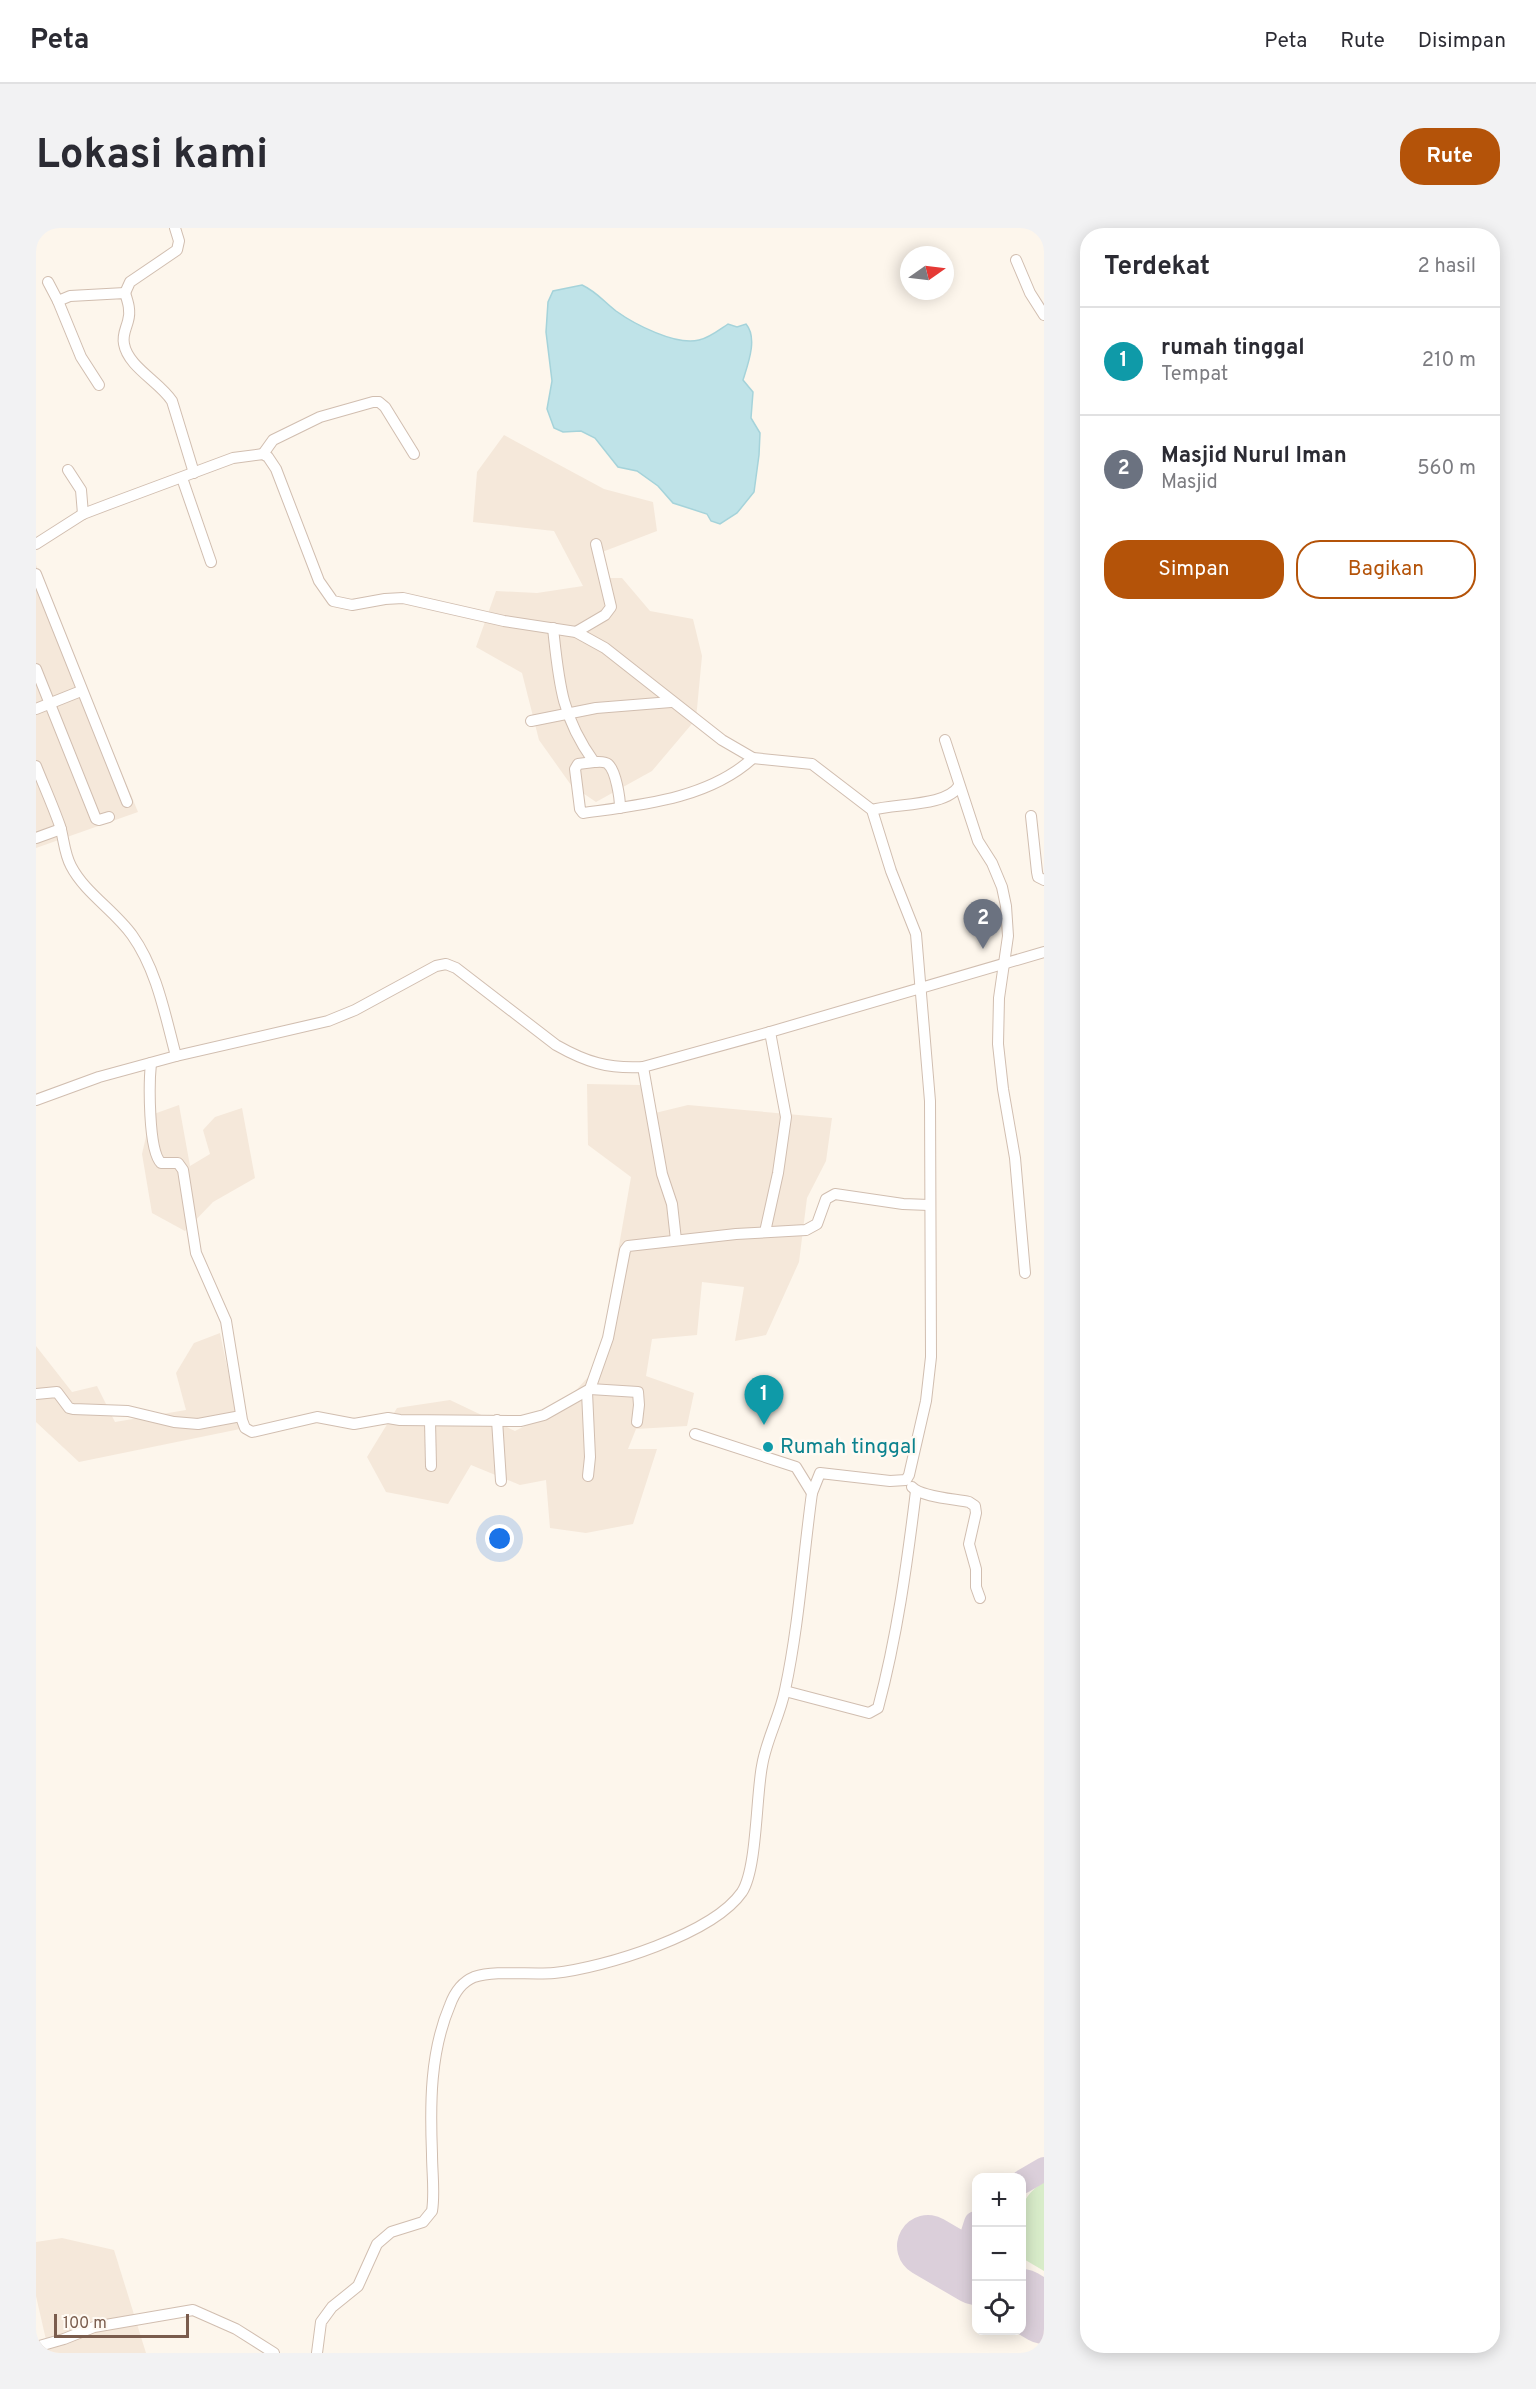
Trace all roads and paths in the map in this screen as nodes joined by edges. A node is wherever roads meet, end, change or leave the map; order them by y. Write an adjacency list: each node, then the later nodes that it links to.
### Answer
1 (175, 228): 4 (street)
2 (1016, 260): 6 (street)
3 (48, 282): 5 (street)
4 (125, 293): 5 (street); 11 (street)
5 (58, 301): 7 (street)
6 (1044, 315)
7 (99, 386)
8 (263, 454): 9 (street); 11 (street); 18 (street)
9 (414, 454)
10 (68, 470): 13 (street)
11 (194, 473): 12 (street)
12 (182, 478): 13 (street); 16 (street)
13 (83, 514): 14 (street)
14 (36, 544)
15 (596, 544): 19 (street)
16 (211, 562)
17 (36, 574): 21 (street)
18 (553, 628): 19 (street); 25 (street)
19 (576, 632): 22 (street)
20 (36, 669): 23 (street)
21 (81, 691): 23 (street); 32 (street)
22 (671, 702): 25 (street); 28 (street)
23 (50, 704): 24 (street); 36 (street)
24 (36, 710)
25 (566, 713): 26 (street); 29 (street)
26 (531, 722)
27 (945, 740): 31 (street)
28 (753, 758): 33 (street); 34 (street)
29 (594, 762): 33 (street); 33 (street)
30 (36, 766): 37 (street)
31 (959, 786): 34 (street); 41 (street)
32 (127, 802)
33 (620, 808)
34 (872, 810): 42 (street)
35 (1031, 816): 39 (street)
36 (109, 817)
37 (61, 828): 38 (street); 44 (street)
38 (36, 838)
39 (1044, 880)
40 (1044, 952): 41 (street)
41 (1005, 962): 42 (street); 51 (street)
42 (922, 987): 43 (street); 48 (street)
43 (770, 1032): 46 (street); 49 (street)
44 (177, 1056): 45 (street); 46 (street)
45 (151, 1063): 47 (street); 54 (street)
46 (643, 1067): 50 (street)
47 (36, 1100)
48 (929, 1205): 49 (street); 63 (street)
49 (765, 1232): 50 (street)
50 (676, 1240): 52 (street)
51 (1025, 1273)
52 (588, 1390): 56 (street); 57 (street); 62 (street)
53 (36, 1394): 54 (street)
54 (241, 1416): 55 (street)
55 (430, 1420): 56 (street); 59 (street)
56 (496, 1420): 64 (street)
57 (637, 1422)
58 (695, 1434): 60 (street)
59 (432, 1466)
60 (796, 1467): 61 (street); 66 (street)
61 (820, 1473): 63 (street); 66 (street)
62 (588, 1476)
63 (906, 1480): 65 (street)
64 (501, 1481)
65 (916, 1491): 67 (street); 68 (street)
66 (812, 1492): 68 (street)
67 (980, 1598)
68 (785, 1691): 71 (street)
69 (36, 2347): 70 (street)
70 (274, 2353)
71 (317, 2353)

